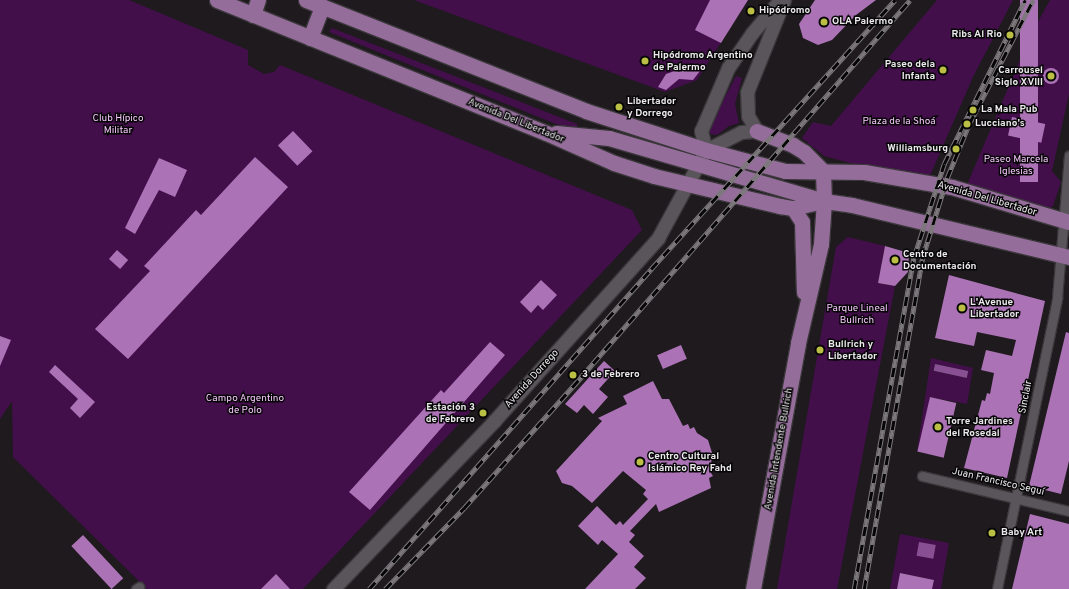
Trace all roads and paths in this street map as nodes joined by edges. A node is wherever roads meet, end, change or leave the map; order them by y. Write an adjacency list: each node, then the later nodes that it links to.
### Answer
1 (217, 0): 7 (main road, Avenida Del Libertador)
2 (258, 0): 7 (main road)
3 (306, 0): 6 (main road, Avenida Del Libertador)
4 (780, 0): 11 (main road)
5 (784, 0): 9 (main road)
6 (322, 6): 8 (main road); 11 (main road, Avenida Del Libertador)
7 (253, 15): 8 (main road, Avenida Del Libertador)
8 (310, 38): 10 (main road, Avenida Del Libertador)
9 (757, 131): 11 (main road); 15 (main road)
10 (546, 133): 13 (main road); 16 (main road, Avenida Del Libertador)
11 (706, 150): 13 (main road, Avenida Dorrego); 14 (main road, Avenida Del Libertador)
12 (1069, 156): 19 (street, Sinclair)
13 (699, 164): 16 (main road, Avenida Dorrego); 17 (main road)
14 (785, 171): 15 (main road, Avenida Del Libertador); 17 (main road, Avenida Del Libertador)
15 (823, 172): 17 (main road, Avenida Intendente Bullrich); 19 (main road, Avenida Del Libertador)
16 (689, 185): 18 (main road, Avenida Del Libertador); 25 (main road, Avenida Dorrego)
17 (824, 201): 18 (main road, Avenida Del Libertador); 20 (main road, Avenida Del Libertador); 21 (main road, Avenida Intendente Bullrich)
18 (793, 208): 21 (main road, Avenida Intendente Bullrich)
19 (1065, 221): 20 (street, Sinclair)
20 (1065, 256): 23 (street, Sinclair)
21 (804, 309): 26 (main road, Avenida Intendente Bullrich)
22 (922, 476): 23 (street, Juan Francisco Seguí)
23 (1017, 497): 24 (street, Juan Francisco Seguí); 27 (street, Sinclair)
24 (1069, 511)
25 (335, 588)
26 (754, 589)
27 (997, 589)

